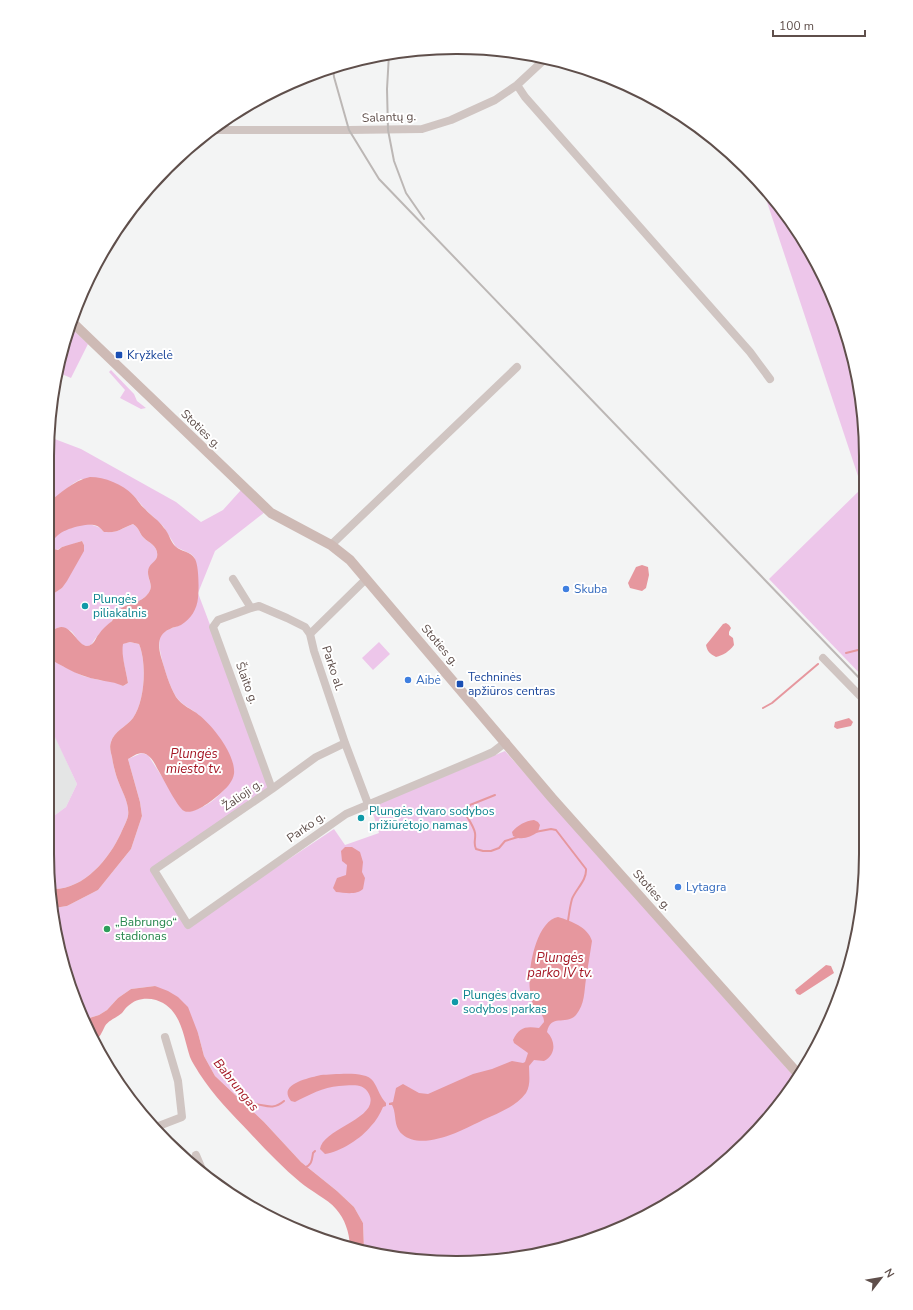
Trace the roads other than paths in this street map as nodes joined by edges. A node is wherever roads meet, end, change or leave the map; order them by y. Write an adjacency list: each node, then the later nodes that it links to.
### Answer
1 (540, 63): 2 (street, Salantų g.)
2 (517, 85): 3 (street, Salantų g.); 6 (street)
3 (221, 130)
4 (76, 325): 7 (main road, Stoties g.)
5 (517, 367): 7 (street)
6 (770, 379)
7 (330, 545): 9 (main road, Stoties g.)
8 (233, 579): 10 (street)
9 (366, 579): 11 (street); 14 (main road, Stoties g.)
10 (251, 608): 11 (street, Parko al.); 16 (street, Šlaito g.)
11 (310, 634): 15 (street, Parko al.)
12 (823, 658): 13 (street)
13 (859, 695)
14 (506, 742): 17 (street, Parko g.); 20 (main road, Stoties g.)
15 (345, 743): 16 (street, Žalioji g.); 17 (street, Parko al.)
16 (272, 789): 18 (street, Žalioji g.)
17 (368, 804): 18 (street, Parko g.)
18 (154, 870)
19 (164, 1037): 21 (street)
20 (795, 1071)
21 (160, 1125)
22 (196, 1155): 23 (street)
23 (199, 1163)

